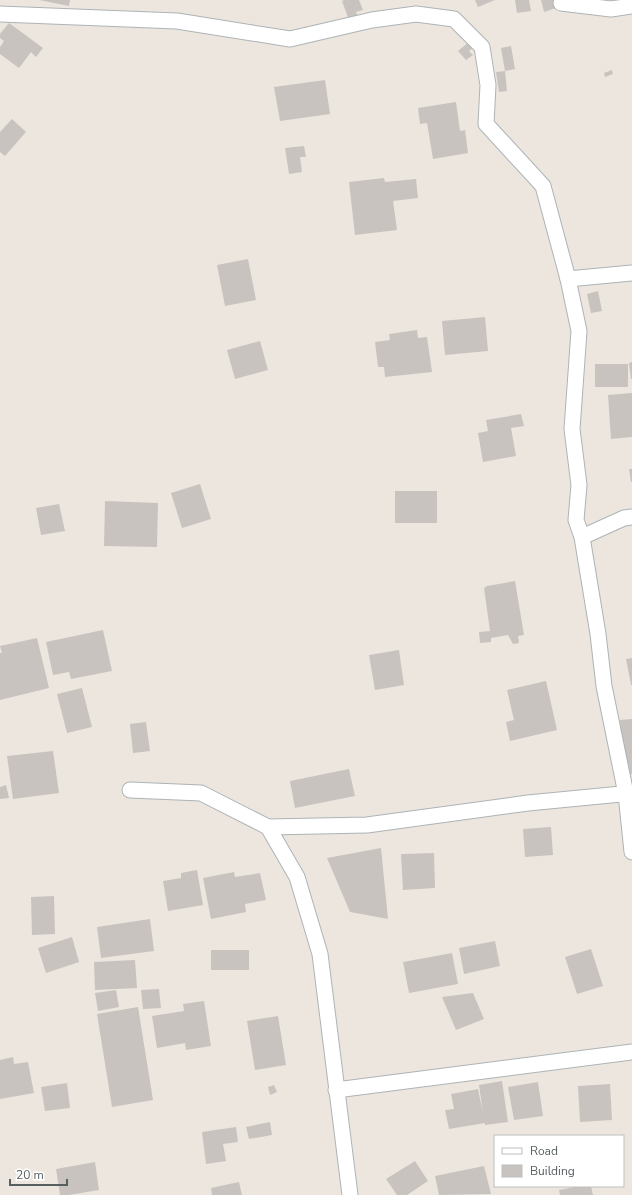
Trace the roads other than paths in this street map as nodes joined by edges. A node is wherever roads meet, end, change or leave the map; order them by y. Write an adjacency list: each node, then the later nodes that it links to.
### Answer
1 (561, 3): 2 (street)
2 (632, 6)
3 (0, 14): 5 (street)
4 (632, 273): 5 (street)
5 (568, 279): 7 (street)
6 (632, 517): 7 (street)
7 (582, 537): 9 (street)
8 (130, 790): 10 (street)
9 (629, 794): 10 (street); 11 (street)
10 (268, 827): 13 (street)
11 (632, 852)
12 (632, 1052): 13 (street)
13 (336, 1090): 14 (street)
14 (350, 1195)

